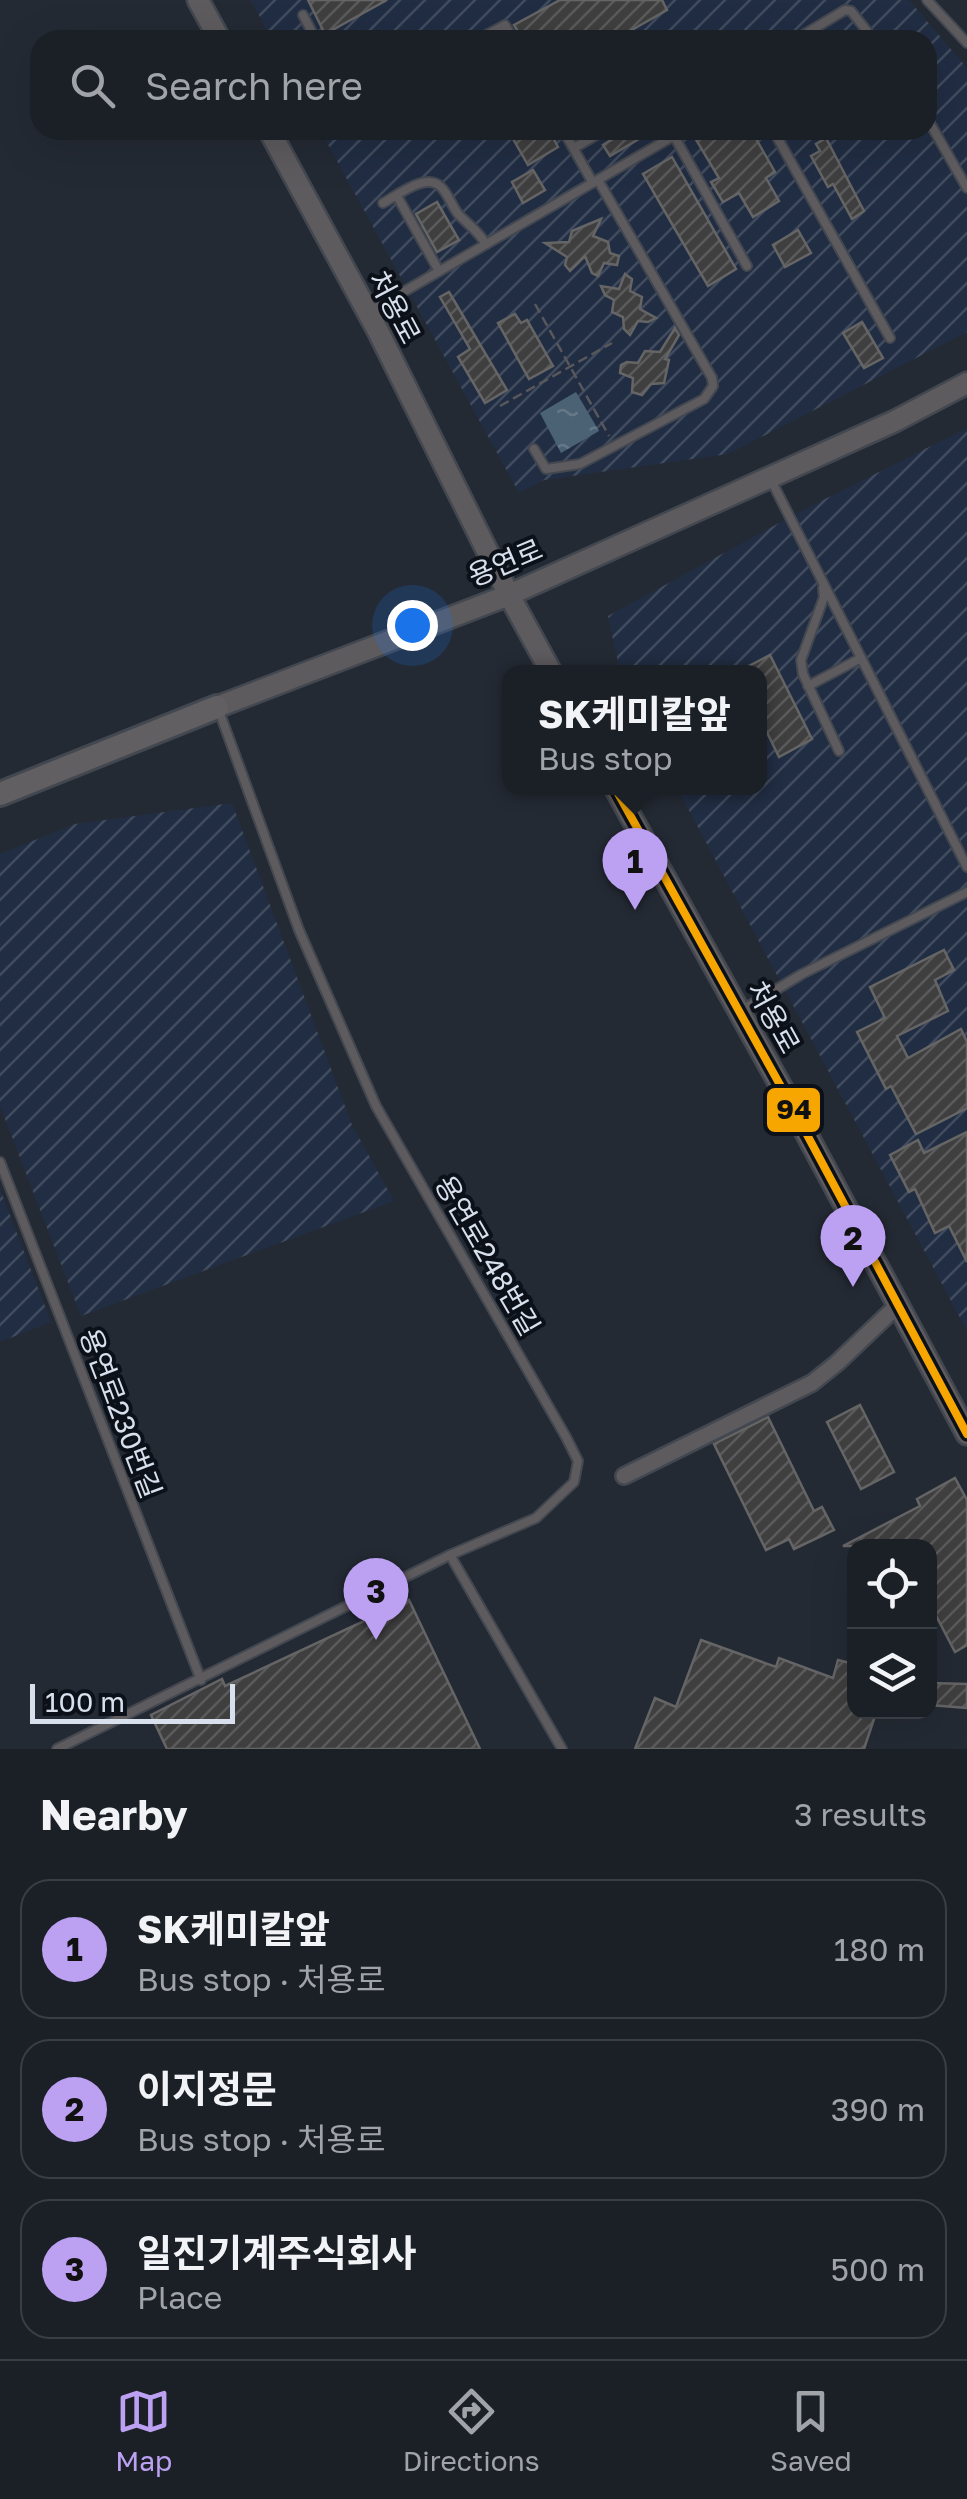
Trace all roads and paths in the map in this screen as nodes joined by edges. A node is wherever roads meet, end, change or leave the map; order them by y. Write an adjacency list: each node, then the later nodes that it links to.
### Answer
1 (198, 0): 4 (street)
2 (927, 0): 8 (lane)
3 (303, 14): 5 (lane)
4 (214, 30)
5 (311, 30)
6 (810, 30): 7 (lane)
7 (866, 30)
8 (967, 44)
9 (937, 136): 18 (lane)
10 (274, 140): 25 (street, 처용로)
11 (570, 140): 16 (lane)
12 (588, 140): 16 (lane)
13 (667, 140): 17 (lane)
14 (676, 140): 22 (lane)
15 (779, 140): 26 (lane)
16 (574, 148): 17 (lane)
17 (595, 181): 21 (lane); 31 (lane)
18 (967, 188)
19 (398, 196): 20 (lane); 21 (lane); 23 (lane)
20 (383, 204)
21 (486, 244): 23 (lane)
22 (747, 266)
23 (439, 271): 25 (lane)
24 (535, 304): 28 (path)
25 (368, 312): 35 (street, 처용로)
26 (890, 338)
27 (612, 343): 28 (path)
28 (569, 367): 30 (path); 31 (path)
29 (967, 382): 33 (street, 용연로)
30 (500, 406)
31 (615, 446): 32 (lane)
32 (534, 449)
33 (769, 476): 34 (lane); 35 (street, 용연로)
34 (823, 584): 36 (lane); 38 (lane)
35 (509, 595): 37 (street, 처용로); 39 (street, 용연로)
36 (861, 658): 38 (lane); 43 (lane)
37 (547, 665)
38 (808, 686): 40 (lane)
39 (218, 707): 41 (main road, 용연로); 50 (lane, 용연로248번길)
40 (839, 752)
41 (0, 794)
42 (619, 795): 45 (street, 처용로)
43 (967, 867)
44 (967, 892): 45 (lane)
45 (740, 1012): 47 (street, 처용로)
46 (0, 1162): 51 (lane, 용연로230번길)
47 (898, 1305): 48 (street, 처용로); 49 (street)
48 (967, 1434)
49 (624, 1476)
50 (450, 1555): 51 (lane, 용연로248번길); 53 (lane)
51 (200, 1680): 52 (lane, 용연로248번길)
52 (57, 1749)
53 (562, 1749)

